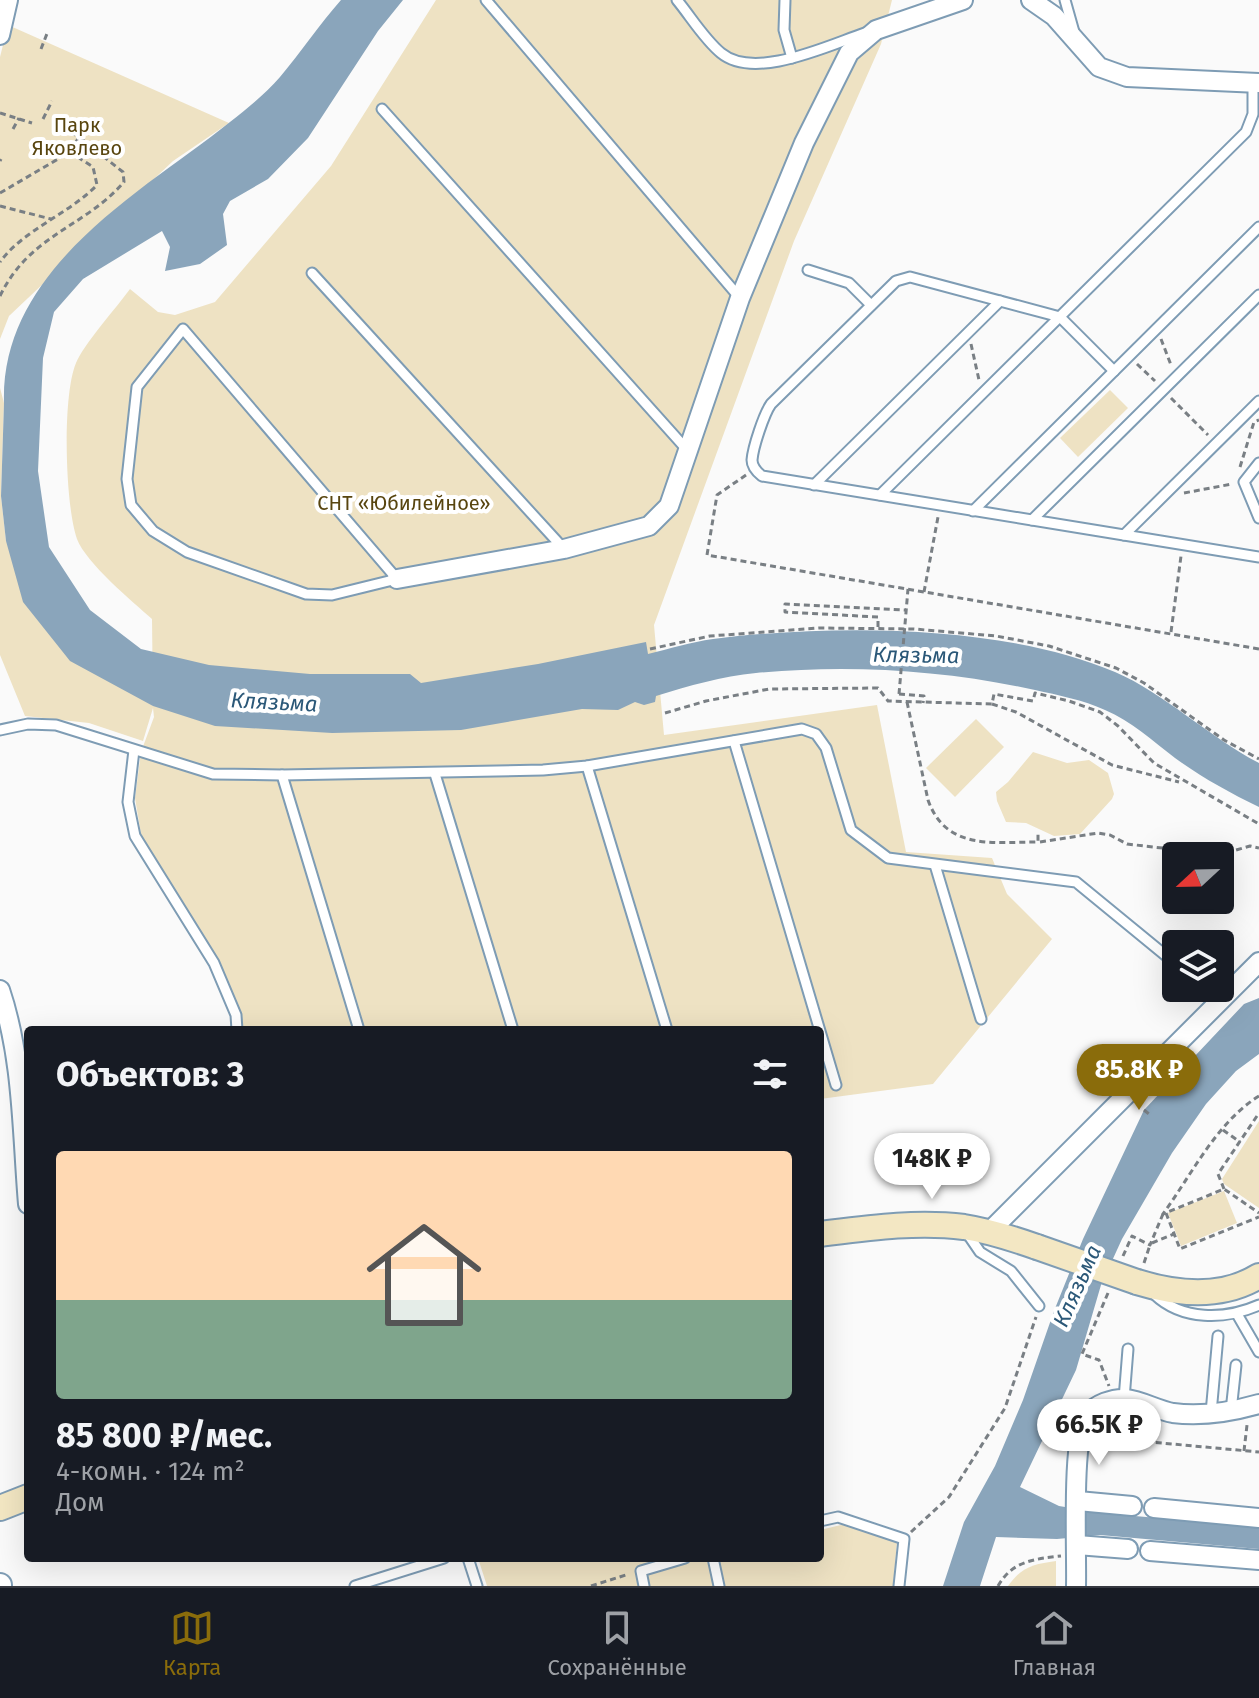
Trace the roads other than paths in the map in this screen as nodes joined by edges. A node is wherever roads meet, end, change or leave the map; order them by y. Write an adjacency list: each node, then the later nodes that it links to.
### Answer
1 (8, 0): 10 (street)
2 (486, 0): 20 (lane)
3 (677, 0): 12 (lane)
4 (785, 0): 12 (lane)
5 (963, 0): 8 (street)
6 (1031, 0): 11 (street)
7 (1065, 0): 11 (lane)
8 (909, 8): 9 (street)
9 (876, 30): 12 (lane); 20 (street)
10 (0, 35)
11 (1078, 42): 13 (street)
12 (792, 58)
13 (1256, 83): 14 (lane)
14 (1256, 106): 23 (lane)
15 (382, 109): 26 (lane)
16 (1259, 227): 24 (lane)
17 (808, 270): 22 (lane)
18 (312, 273): 34 (lane)
19 (1259, 295): 32 (lane)
20 (740, 298): 26 (street)
21 (1000, 301): 22 (lane); 23 (lane); 28 (lane)
22 (871, 305): 28 (lane)
23 (1060, 317): 24 (lane); 29 (lane)
24 (1114, 371): 30 (lane)
25 (1259, 401): 33 (lane)
26 (689, 452): 34 (street)
27 (1259, 463): 31 (lane)
28 (814, 485): 29 (lane)
29 (880, 495): 30 (lane)
30 (973, 511): 32 (lane)
31 (1259, 518)
32 (1032, 520): 33 (lane)
33 (1124, 535): 35 (lane)
34 (564, 549): 36 (street)
35 (1259, 557)
36 (397, 579): 36 (lane)
37 (0, 730): 39 (lane)
38 (734, 741): 40 (lane); 43 (lane); 54 (lane)
39 (134, 750): 42 (lane); 50 (lane)
40 (587, 766): 41 (lane); 53 (lane)
41 (435, 774): 42 (lane); 52 (lane)
42 (282, 775): 51 (lane)
43 (935, 865): 44 (lane); 49 (lane)
44 (1162, 953)
45 (1259, 962): 46 (street)
46 (1234, 987)
47 (0, 990): 57 (street)
48 (1219, 1002): 59 (street)
49 (981, 1019)
50 (237, 1026)
51 (358, 1026)
52 (512, 1026)
53 (666, 1026)
54 (819, 1026)
55 (824, 1045): 56 (lane)
56 (836, 1085)
57 (24, 1155)
58 (963, 1227): 59 (main road); 60 (main road); 64 (lane)
59 (989, 1232): 62 (main road, bridge)
60 (824, 1234)
61 (1259, 1276): 62 (main road)
62 (1141, 1278): 65 (lane)
63 (1259, 1305): 65 (lane)
64 (1039, 1306)
65 (1237, 1314): 68 (lane)
66 (1218, 1336): 73 (lane)
67 (1128, 1349): 70 (lane)
68 (1259, 1352)
69 (1236, 1365): 72 (lane)
70 (1125, 1400): 73 (street); 75 (street)
71 (1259, 1404): 72 (street)
72 (1231, 1411): 73 (street)
73 (1211, 1413)
74 (24, 1499): 77 (main road)
75 (1078, 1503): 76 (street); 81 (street)
76 (1132, 1506)
77 (0, 1508)
78 (1154, 1508): 79 (street)
79 (1259, 1518)
80 (824, 1520): 93 (lane)
81 (1077, 1543): 82 (street); 94 (street)
82 (1128, 1549)
83 (1150, 1551): 84 (street)
84 (1259, 1560)
85 (431, 1562): 89 (lane)
86 (469, 1562): 90 (lane)
87 (671, 1562): 91 (lane)
88 (714, 1562): 92 (lane)
89 (355, 1586)
90 (477, 1586)
91 (644, 1586)
92 (719, 1586)
93 (899, 1586)
94 (1076, 1586)

